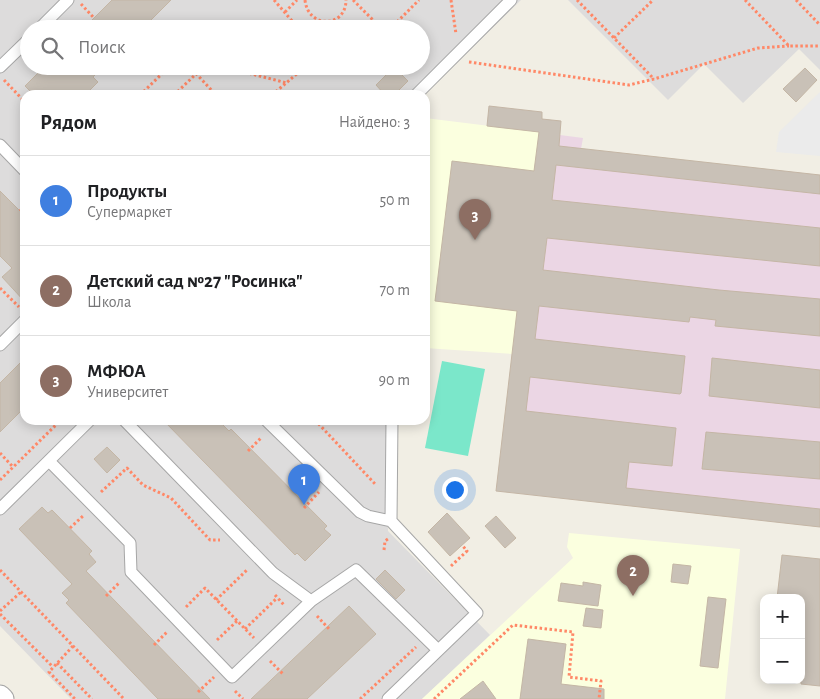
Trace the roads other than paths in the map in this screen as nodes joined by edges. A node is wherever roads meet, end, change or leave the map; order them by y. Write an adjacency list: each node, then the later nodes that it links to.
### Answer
1 (511, 0): 6 (lane)
2 (74, 1): 3 (lane)
3 (50, 20)
4 (20, 48): 5 (lane)
5 (0, 67)
6 (422, 90)
7 (0, 145): 8 (lane)
8 (20, 166)
9 (20, 325): 10 (lane)
10 (0, 344)
11 (85, 425): 15 (lane)
12 (129, 425): 18 (lane)
13 (271, 425): 17 (lane)
14 (392, 425): 17 (lane)
15 (49, 461): 16 (lane); 18 (lane)
16 (0, 509)
17 (391, 521): 19 (lane)
18 (311, 601): 19 (lane)
19 (438, 650): 22 (lane)
20 (0, 696): 21 (street)
21 (3, 699)
22 (388, 699)

